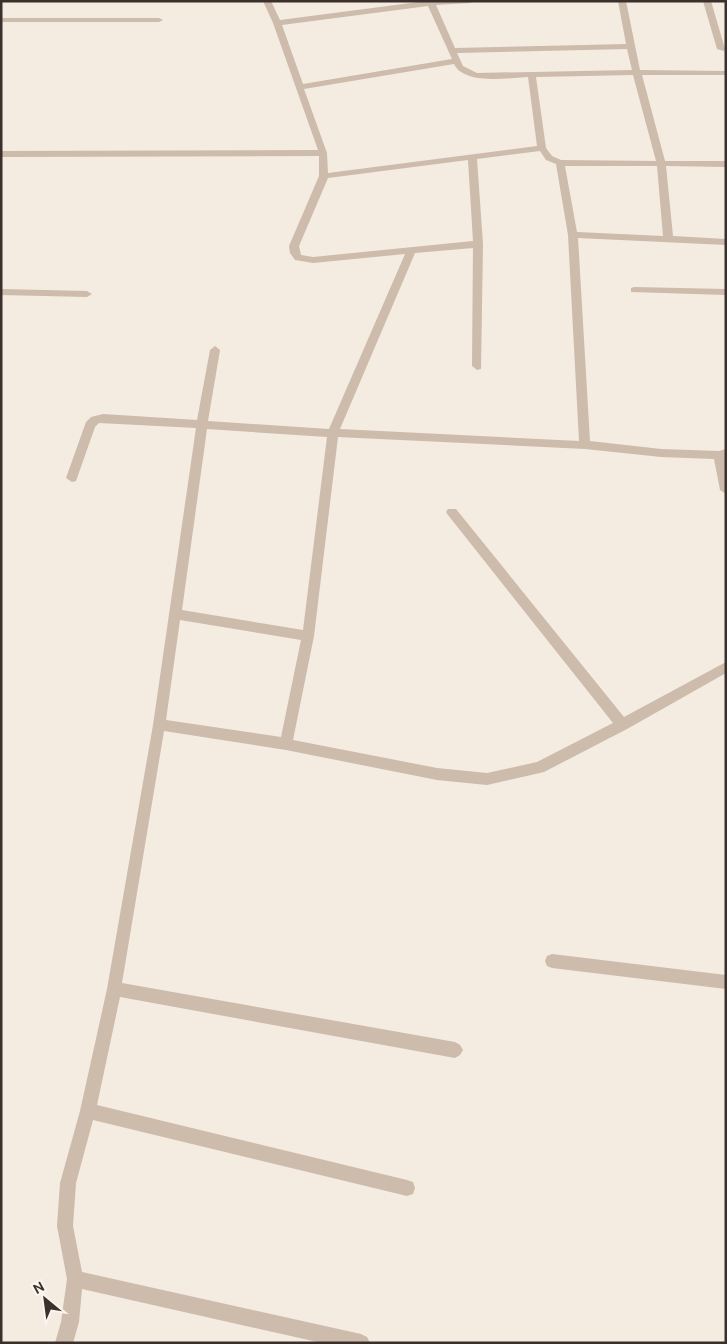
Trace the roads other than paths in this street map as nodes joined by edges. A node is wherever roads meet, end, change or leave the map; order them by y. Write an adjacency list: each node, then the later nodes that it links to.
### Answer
1 (267, 1): 8 (street)
2 (470, 1): 5 (street)
3 (622, 1): 9 (street)
4 (707, 1): 10 (street)
5 (431, 3): 8 (street); 11 (street)
6 (1, 20): 7 (street)
7 (159, 20)
8 (276, 23): 16 (street)
9 (630, 46): 11 (street); 13 (street)
10 (721, 48)
11 (452, 51): 12 (street)
12 (457, 62): 15 (street); 16 (street)
13 (636, 72): 14 (street); 15 (street); 22 (street)
14 (726, 73)
15 (532, 75): 17 (street)
16 (300, 87): 18 (street)
17 (542, 148): 20 (street); 21 (street)
18 (323, 153): 19 (street); 24 (street)
19 (1, 154)
20 (472, 156): 24 (street); 28 (street)
21 (560, 163): 22 (street); 25 (street)
22 (661, 163): 23 (street); 26 (street)
23 (726, 164)
24 (324, 176): 29 (street)
25 (573, 235): 26 (street); 38 (street)
26 (668, 238): 27 (street)
27 (726, 242)
28 (478, 244): 29 (street); 35 (street)
29 (411, 251): 37 (street)
30 (634, 290): 32 (street)
31 (1, 292): 33 (street)
32 (726, 292)
33 (87, 294)
34 (215, 350): 36 (street)
35 (477, 366)
36 (202, 425): 37 (street); 40 (street); 43 (street)
37 (333, 432): 38 (street); 44 (street)
38 (584, 446): 39 (street)
39 (722, 454): 41 (street)
40 (72, 478)
41 (726, 490)
42 (452, 512): 46 (street)
43 (175, 614): 44 (street); 47 (street)
44 (308, 636): 48 (street)
45 (726, 667): 46 (street)
46 (622, 725): 48 (street)
47 (159, 726): 48 (street); 51 (street)
48 (286, 744)
49 (552, 961): 50 (street)
50 (726, 982)
51 (114, 989): 52 (street); 53 (street)
52 (455, 1050)
53 (88, 1111): 54 (street); 55 (street)
54 (407, 1188)
55 (75, 1279): 56 (street); 57 (street)
56 (64, 1343)
57 (361, 1343)

